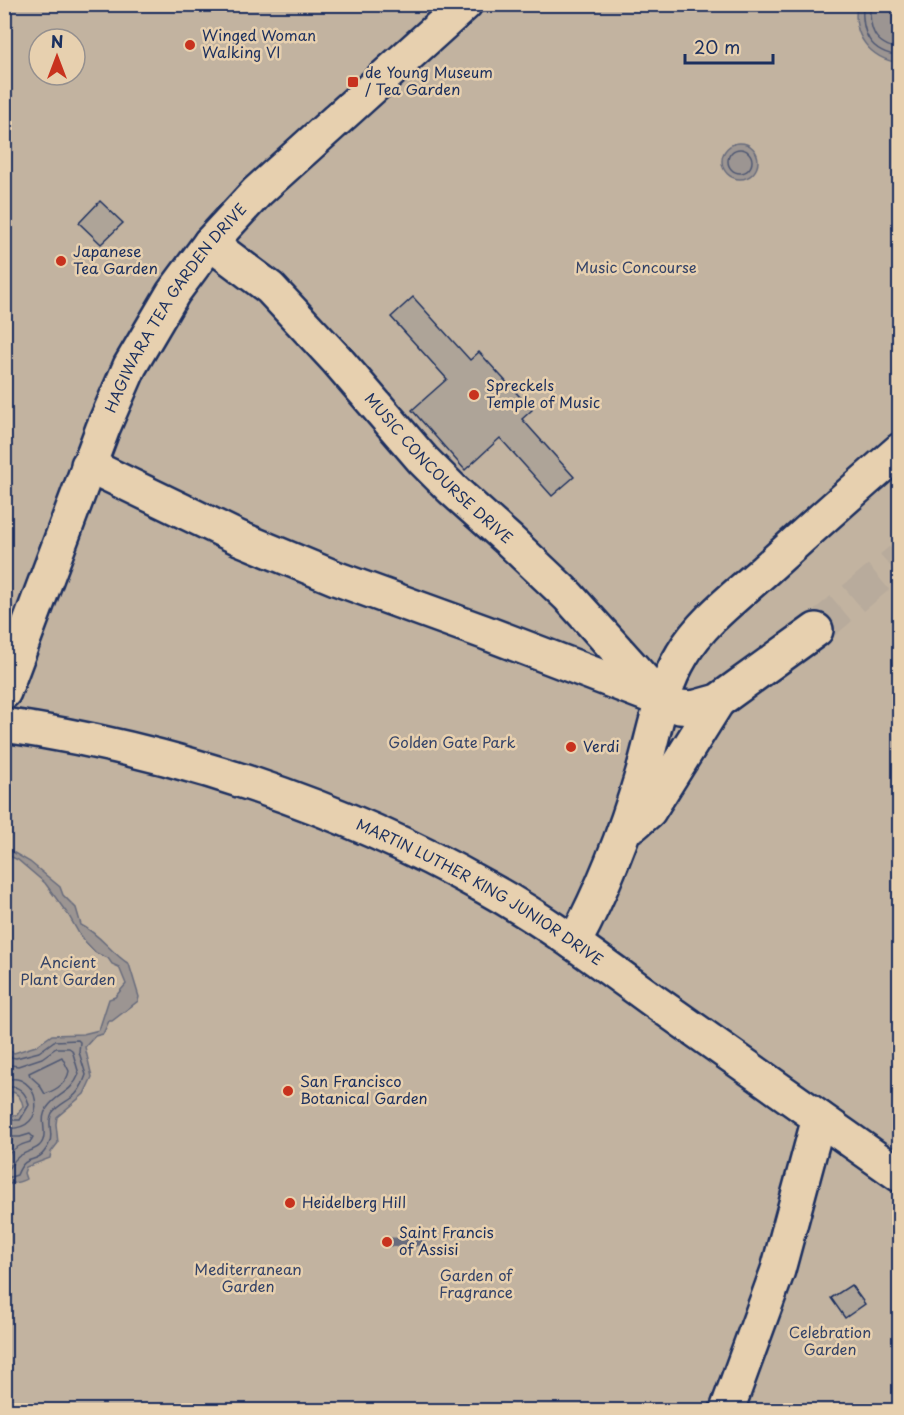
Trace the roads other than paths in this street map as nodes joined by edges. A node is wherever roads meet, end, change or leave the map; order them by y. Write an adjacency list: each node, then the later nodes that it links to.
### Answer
1 (465, 4): 2 (street, HAGIWARA TEA GARDEN DRIVE)
2 (210, 243): 4 (street, HAGIWARA TEA GARDEN DRIVE); 7 (street, MUSIC CONCOURSE DRIVE)
3 (900, 450): 7 (street)
4 (88, 465): 6 (street, HAGIWARA TEA GARDEN DRIVE); 7 (street)
5 (816, 630): 8 (street)
6 (4, 692)
7 (662, 701): 8 (street); 10 (street)
8 (718, 701): 10 (street)
9 (4, 725): 11 (street, MARTIN LUTHER KING JUNIOR DRIVE)
10 (623, 833): 11 (street)
11 (574, 943): 12 (street, MARTIN LUTHER KING JUNIOR DRIVE)
12 (819, 1118): 13 (street, MARTIN LUTHER KING JUNIOR DRIVE); 14 (street)
13 (900, 1175)
14 (727, 1410)

